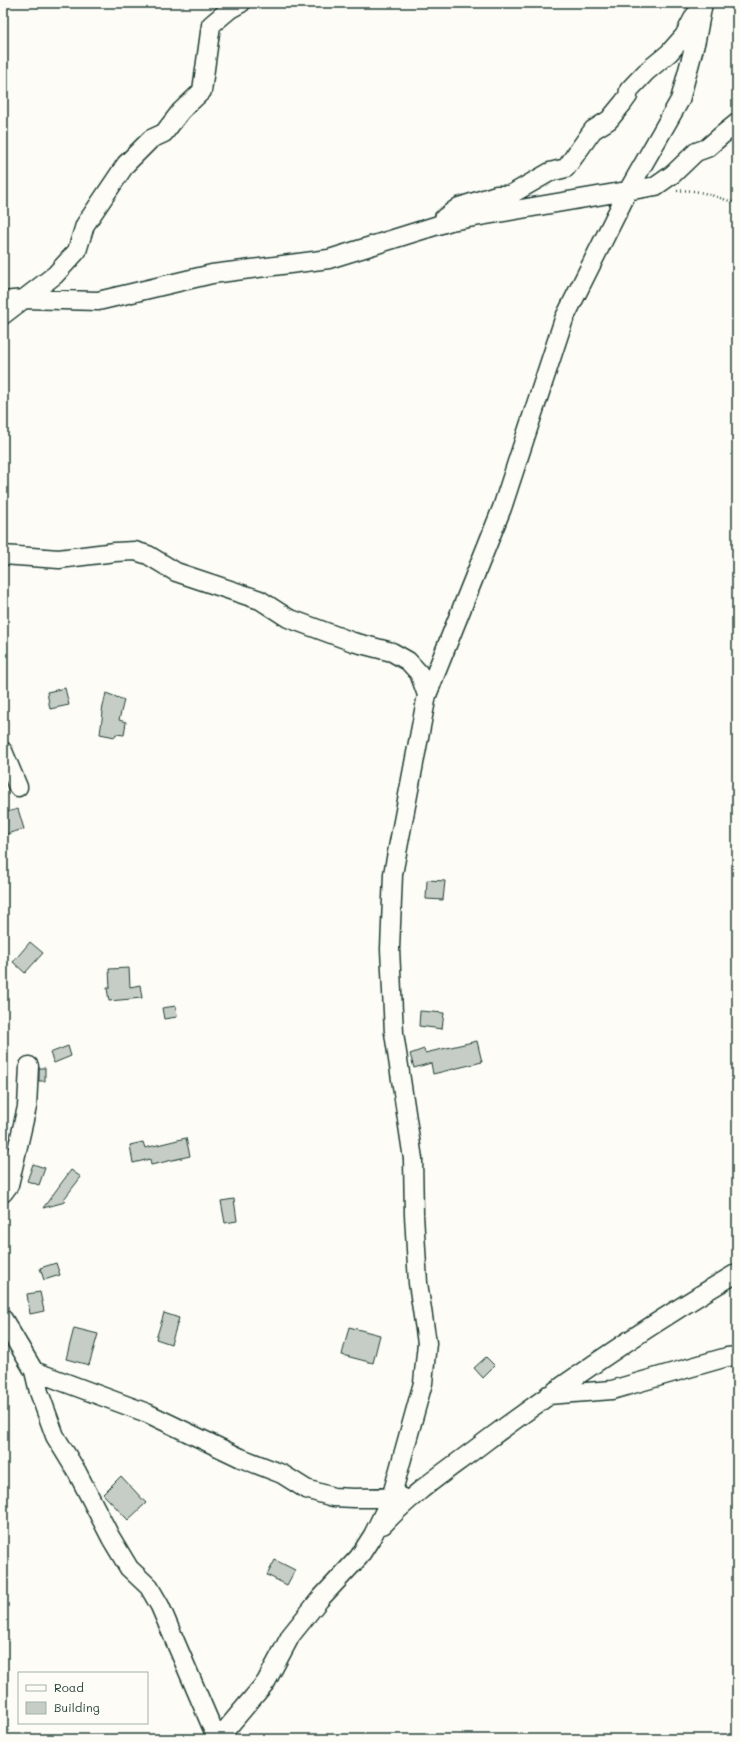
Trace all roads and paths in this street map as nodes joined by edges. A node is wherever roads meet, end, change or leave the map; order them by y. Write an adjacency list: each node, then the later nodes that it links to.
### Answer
1 (241, 3): 8 (street)
2 (702, 3): 5 (street); 7 (street)
3 (737, 123): 4 (street)
4 (656, 186): 5 (street); 6 (path)
5 (629, 189): 7 (street); 12 (street)
6 (737, 203)
7 (440, 224): 8 (street)
8 (24, 299): 9 (street); 10 (street)
9 (3, 302)
10 (3, 315)
11 (3, 555): 13 (street)
12 (442, 658): 13 (street); 14 (street)
13 (416, 669): 14 (street)
14 (427, 694): 25 (street)
15 (3, 751): 16 (street)
16 (18, 787)
17 (29, 1066): 18 (street)
18 (3, 1192)
19 (737, 1273): 23 (street)
20 (3, 1319): 22 (street)
21 (734, 1358): 23 (street)
22 (34, 1371): 25 (street); 27 (street)
23 (547, 1395): 24 (street)
24 (422, 1490): 25 (street); 26 (street)
25 (391, 1498): 26 (street)
26 (373, 1535): 27 (street)
27 (218, 1739)

